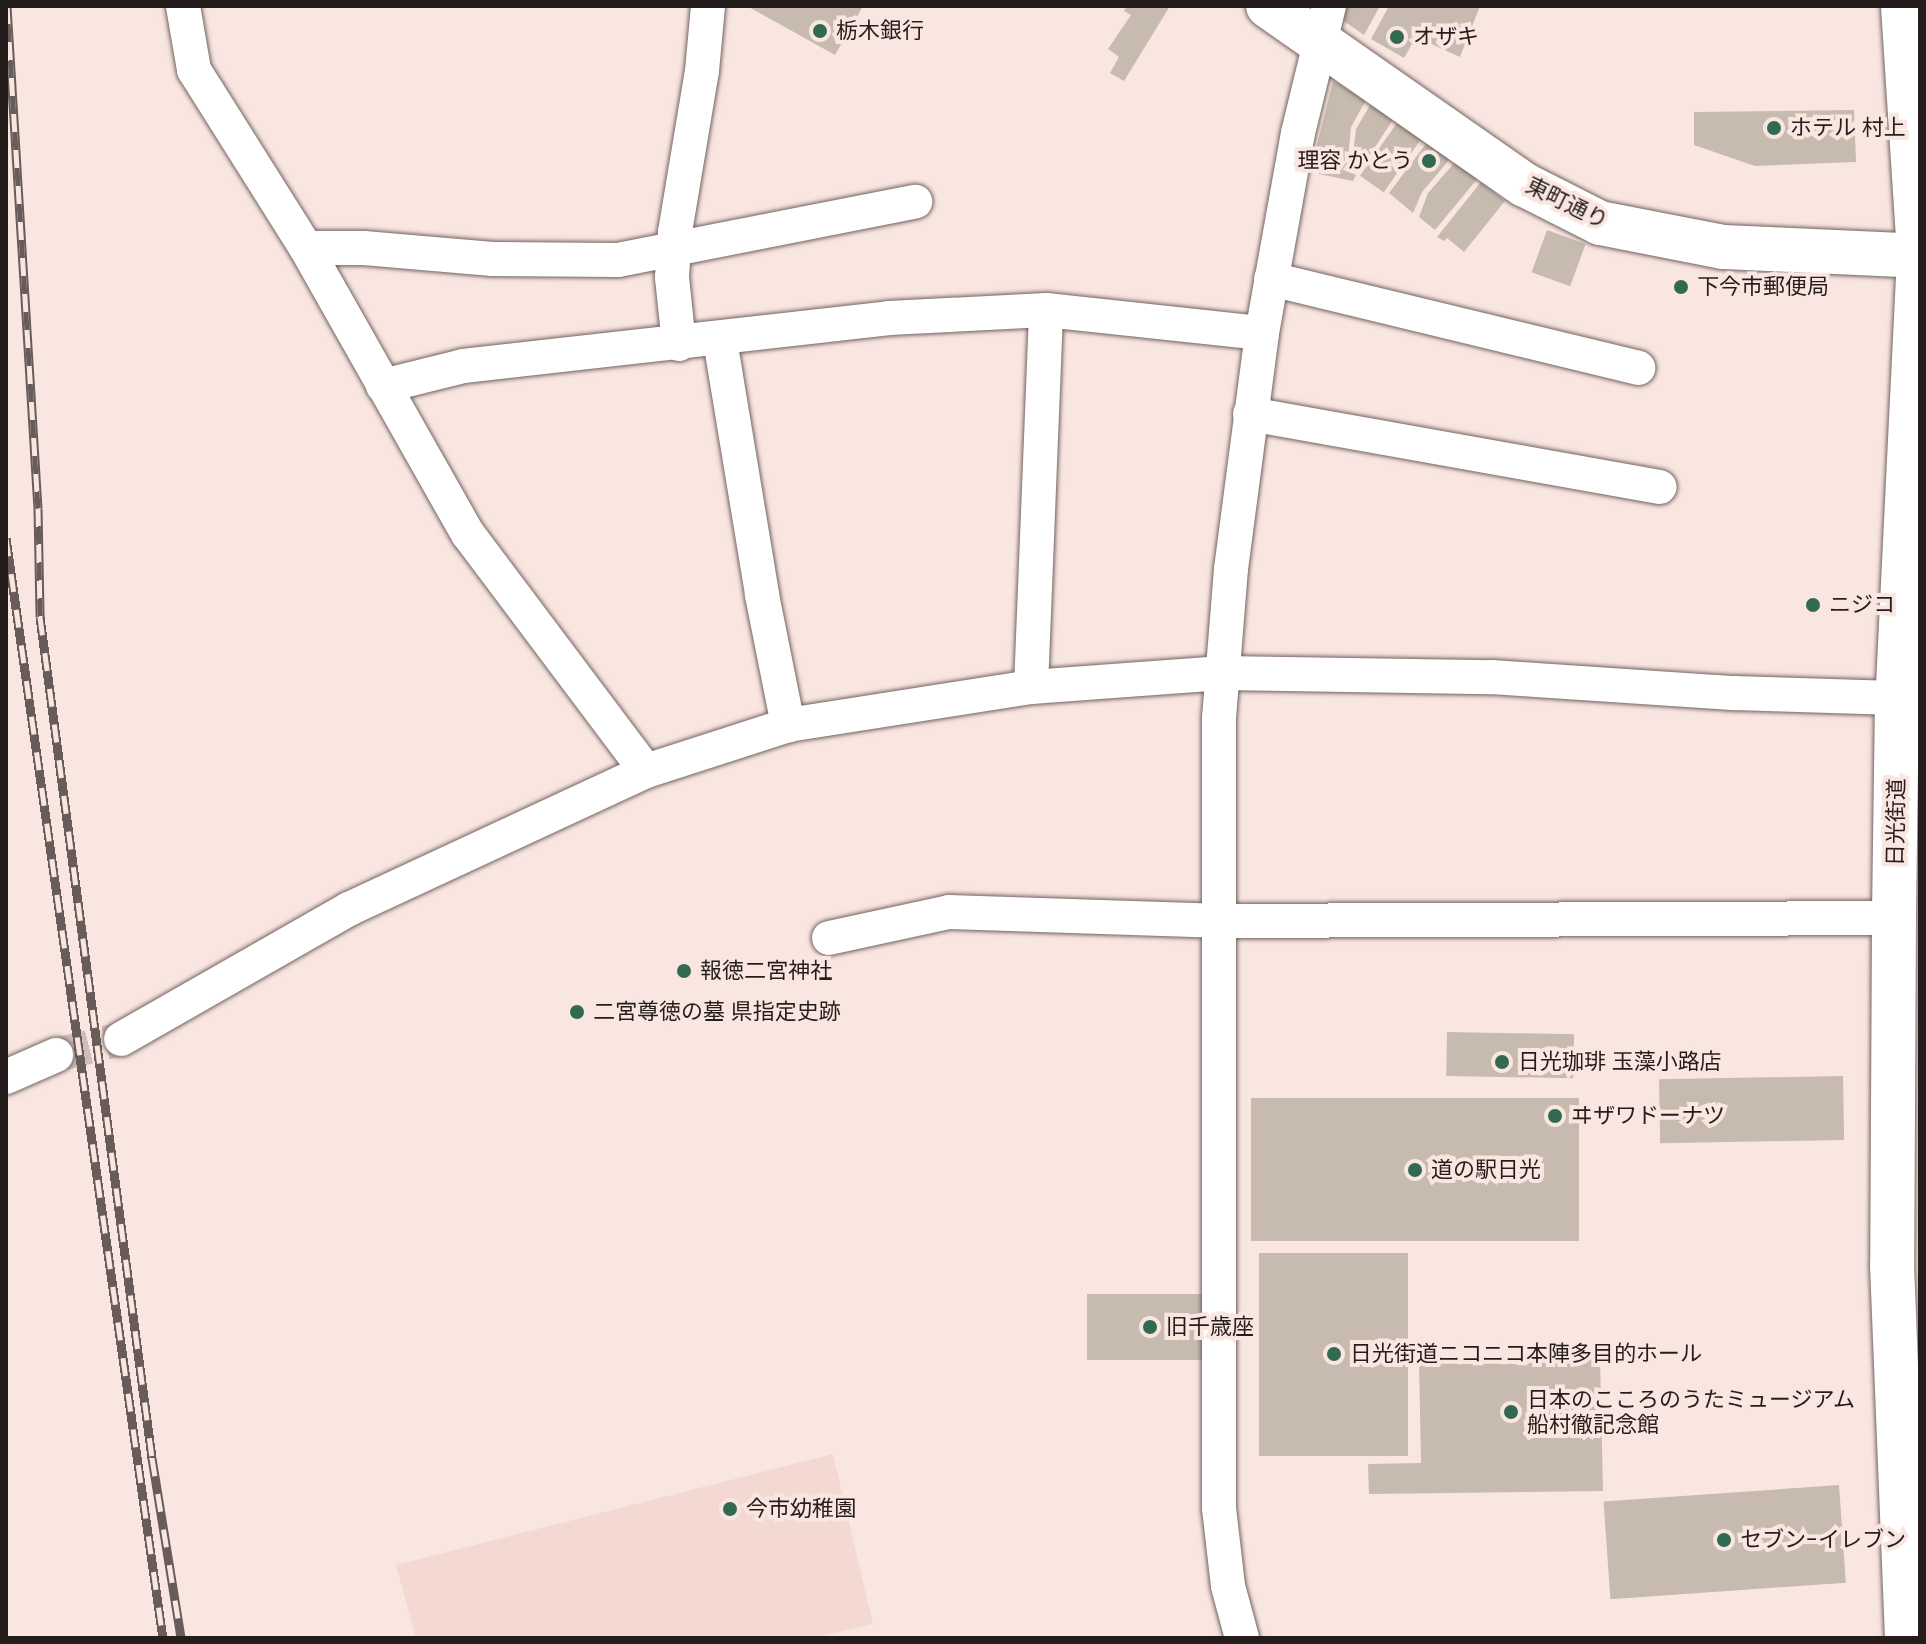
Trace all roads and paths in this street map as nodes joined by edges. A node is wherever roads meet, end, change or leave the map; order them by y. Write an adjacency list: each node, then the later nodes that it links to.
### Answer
1 (183, 6): 7 (street)
2 (708, 6): 8 (street)
3 (1268, 6): 4 (main road, 東町通り)
4 (1325, 23): 9 (main road, 東町通り); 10 (street)
5 (1910, 30): 9 (main road, 日光街道)
6 (915, 202): 8 (street)
7 (306, 248): 8 (street); 16 (street)
8 (674, 249): 14 (street)
9 (1919, 256): 21 (main road, 日光街道)
10 (1271, 279): 12 (street); 15 (street)
11 (1046, 310): 12 (street); 13 (street); 20 (street)
12 (1262, 333): 17 (street)
13 (720, 340): 14 (street); 22 (street)
14 (679, 344): 16 (street)
15 (1638, 368)
16 (383, 386): 23 (street)
17 (1250, 414): 18 (street); 19 (street)
18 (1660, 487)
19 (1222, 673): 20 (street); 21 (street); 25 (street)
20 (1031, 687): 22 (street)
21 (1908, 699): 24 (main road, 日光街道)
22 (788, 725): 23 (street)
23 (646, 771): 27 (street)
24 (1894, 918): 25 (street); 31 (main road, 日光街道)
25 (1216, 921): 26 (street); 30 (street)
26 (829, 938)
27 (121, 1039)
28 (56, 1055): 29 (street)
29 (6, 1077)
30 (1242, 1638)
31 (1907, 1638)

